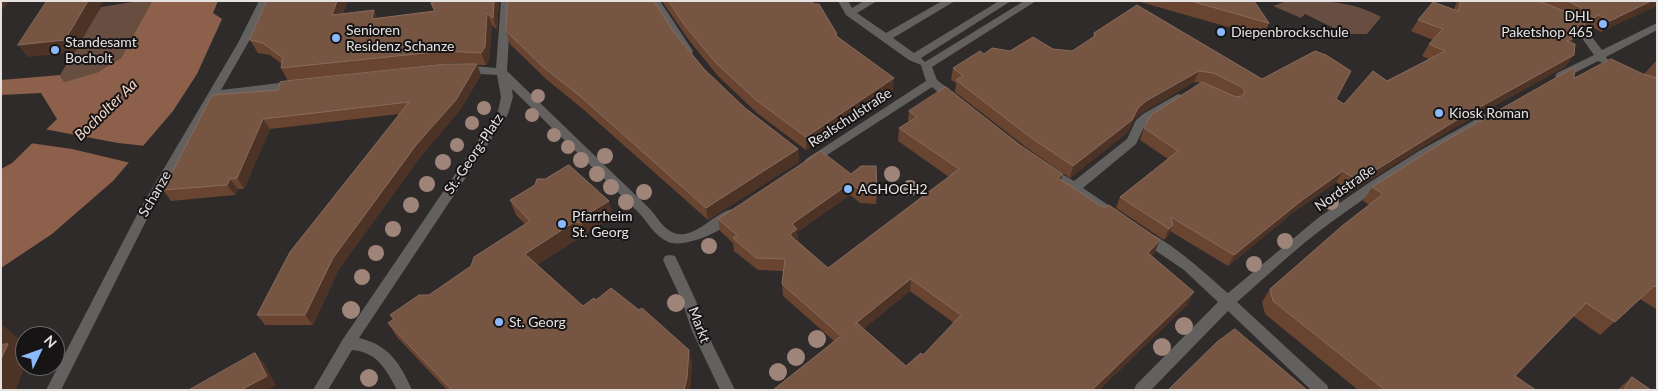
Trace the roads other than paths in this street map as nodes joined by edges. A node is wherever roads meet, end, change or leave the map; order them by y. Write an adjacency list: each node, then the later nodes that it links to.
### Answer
1 (264, 1): 24 (street, Schanze)
2 (506, 1): 19 (street, St.-Georg-Platz)
3 (655, 1): 15 (street)
4 (843, 1): 9 (street)
5 (872, 1): 9 (street)
6 (950, 1): 12 (street)
7 (1006, 1): 14 (street)
8 (1031, 1): 16 (street)
9 (850, 13): 12 (street)
10 (1556, 18): 13 (street)
11 (1656, 27): 13 (street)
12 (886, 38): 14 (street)
13 (1599, 55): 18 (street); 22 (street)
14 (914, 58): 16 (street)
15 (695, 60)
16 (926, 66): 20 (street)
17 (450, 69): 19 (street)
18 (1615, 69)
19 (501, 72): 30 (street); 33 (street, St.-Georg-Platz)
20 (932, 82): 25 (street); 27 (street, Realschulstraße)
21 (307, 84): 24 (street)
22 (1547, 84)
23 (1187, 92): 29 (street)
24 (211, 95): 34 (street, Schanze)
25 (962, 106)
26 (1504, 108): 32 (street, Nordstraße)
27 (805, 162)
28 (1036, 163): 29 (street)
29 (1074, 188): 32 (street)
30 (740, 208)
31 (670, 260): 37 (street, Markt)
32 (1227, 302): 38 (street, Nordstraße); 39 (street)
33 (348, 343): 35 (street, St.-Georg-Platz); 36 (street)
34 (53, 390)
35 (320, 390)
36 (405, 390)
37 (728, 390)
38 (1141, 390)
39 (1322, 390)

